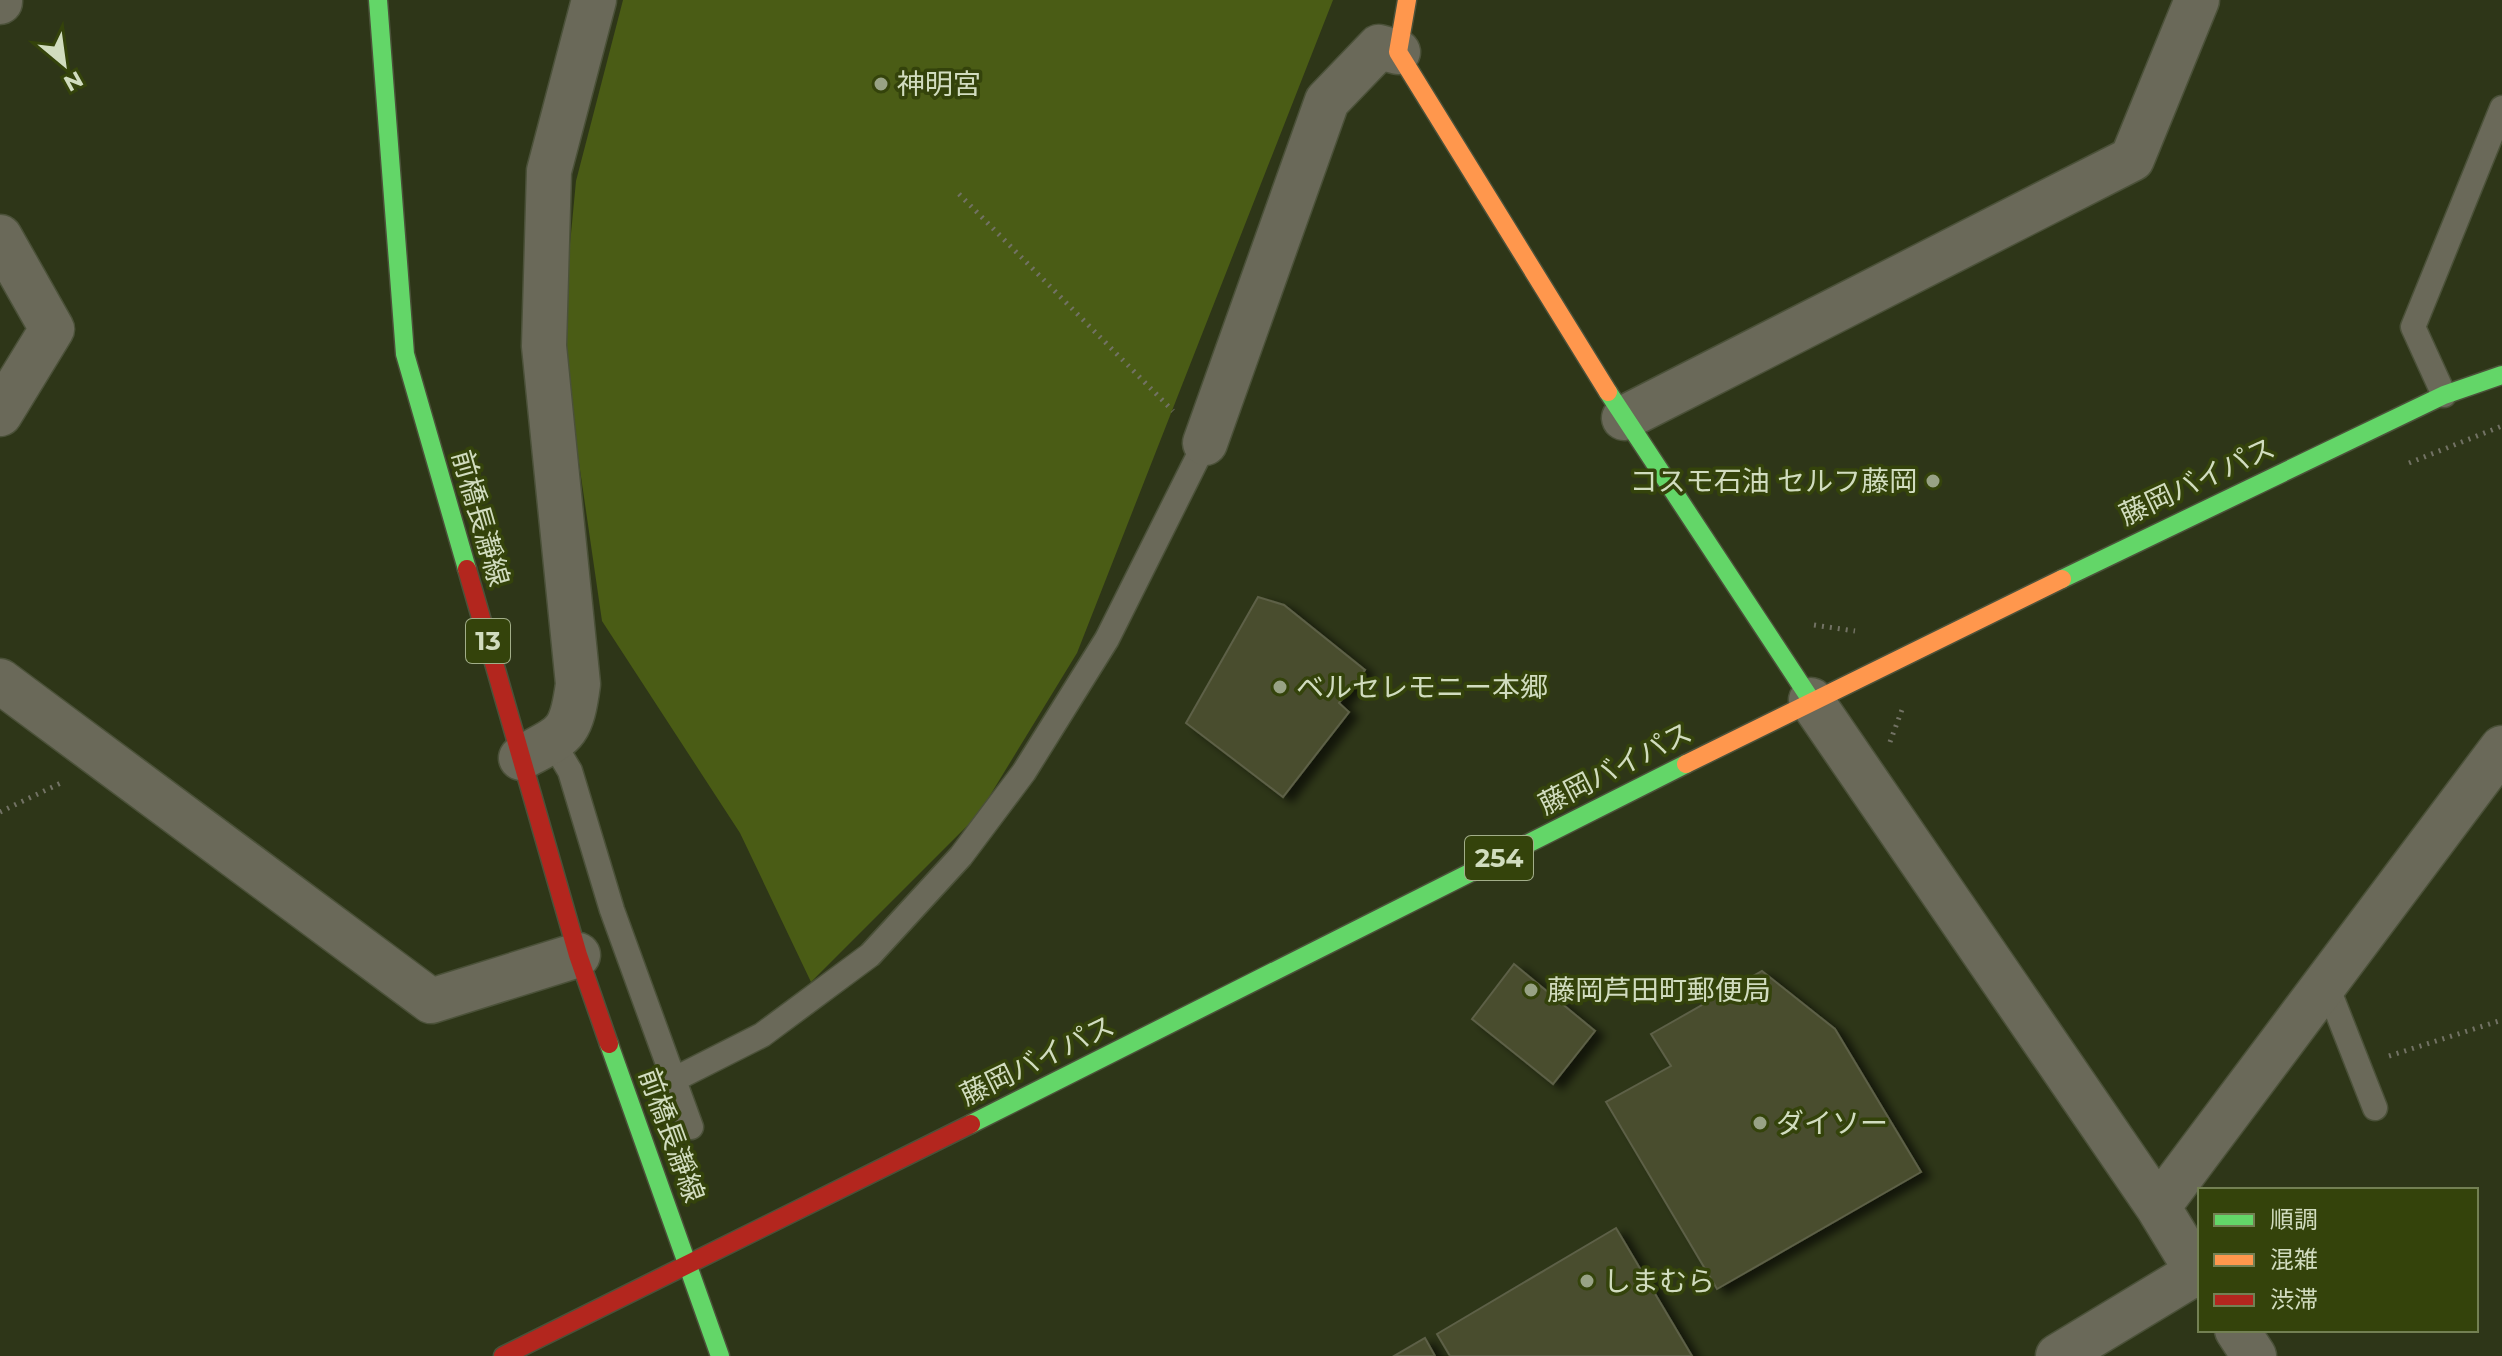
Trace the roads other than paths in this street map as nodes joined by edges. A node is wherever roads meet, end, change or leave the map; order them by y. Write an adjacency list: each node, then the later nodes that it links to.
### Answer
1 (378, 0): 16 (main road, 前橋長瀞線 / 13)
2 (594, 0): 16 (street)
3 (1407, 0): 5 (main road)
4 (2197, 0): 11 (street)
5 (1398, 52): 11 (main road); 12 (street)
6 (2502, 108): 9 (lane)
7 (0, 237): 10 (street)
8 (2502, 375): 9 (main road, 藤岡バイパス / 254)
9 (2444, 395): 14 (main road, 藤岡バイパス / 254)
10 (0, 414)
11 (1624, 418): 14 (main road)
12 (1205, 443): 19 (lane)
13 (0, 681): 17 (street)
14 (1811, 700): 22 (street); 23 (main road, 藤岡バイパス / 254)
15 (2502, 748): 18 (street)
16 (537, 750): 17 (main road, 前橋長瀞線 / 13); 19 (lane)
17 (578, 955): 23 (main road, 前橋長瀞線 / 13)
18 (2327, 986): 20 (lane); 22 (street)
19 (675, 1079): 21 (lane)
20 (2375, 1108)
21 (691, 1127)
22 (2158, 1207): 24 (street)
23 (690, 1262): 27 (main road, 藤岡バイパス / 254); 28 (main road, 前橋長瀞線)
24 (2198, 1272)
25 (2198, 1275): 29 (street)
26 (2238, 1332): 30 (street)
27 (503, 1356)
28 (720, 1356)
29 (2058, 1356)
30 (2254, 1356)

